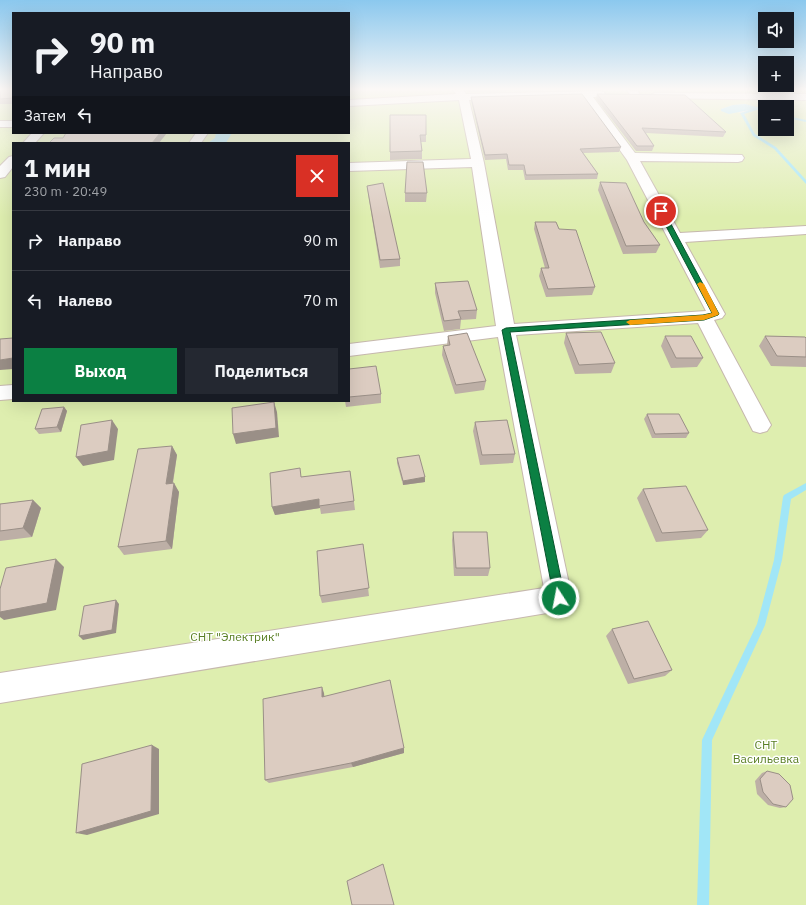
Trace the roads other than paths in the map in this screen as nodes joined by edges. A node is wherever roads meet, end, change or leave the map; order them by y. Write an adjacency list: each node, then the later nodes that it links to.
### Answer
1 (470, 132): 8 (street)
2 (613, 132): 5 (street)
3 (37, 134): 4 (street)
4 (30, 142)
5 (631, 157): 6 (street); 12 (street)
6 (738, 158)
7 (12, 161): 10 (street)
8 (478, 163): 9 (street); 14 (street)
9 (350, 167)
10 (0, 174)
11 (806, 230): 12 (street)
12 (676, 238): 13 (street)
13 (704, 318): 14 (street); 18 (street)
14 (506, 330): 15 (street); 19 (street)
15 (350, 350)
16 (12, 392): 17 (street)
17 (0, 393)
18 (760, 425)
19 (0, 688)

